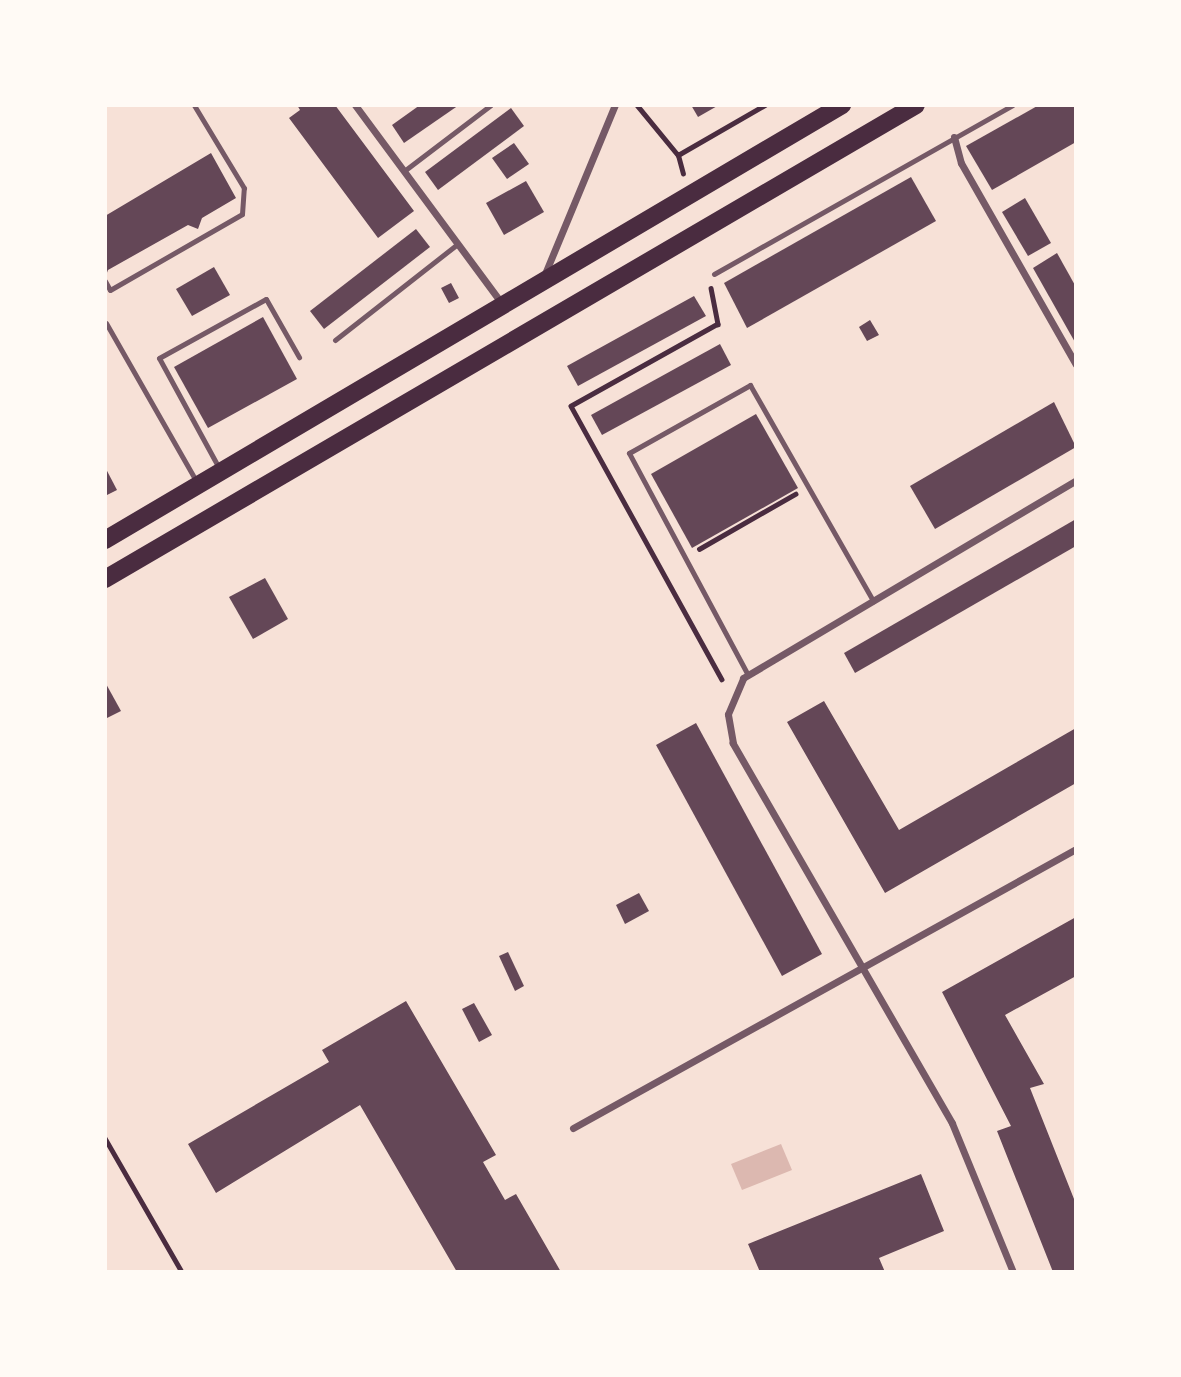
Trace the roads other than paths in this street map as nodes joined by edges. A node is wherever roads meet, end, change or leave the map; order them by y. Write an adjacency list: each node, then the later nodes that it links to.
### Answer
1 (194, 105): 12 (lane)
2 (355, 105): 9 (street)
3 (491, 105): 9 (lane)
4 (615, 105): 13 (street)
5 (842, 105): 13 (main road)
6 (916, 105): 23 (main road)
7 (1013, 105): 8 (lane)
8 (954, 137): 11 (lane); 18 (street)
9 (404, 171): 10 (street)
10 (456, 245): 14 (street); 16 (lane)
11 (714, 274)
12 (105, 281)
13 (540, 286): 14 (main road)
14 (506, 308): 19 (main road)
15 (106, 323): 21 (lane)
16 (335, 340)
17 (299, 357): 19 (lane)
18 (1076, 365)
19 (222, 473): 21 (main road)
20 (1076, 480): 24 (street)
21 (199, 487): 22 (main road)
22 (105, 540)
23 (105, 579)
24 (873, 601): 25 (street); 25 (lane)
25 (748, 675): 27 (street)
26 (1076, 849): 27 (street)
27 (864, 967): 28 (street); 29 (street)
28 (573, 1128)
29 (1013, 1272)

